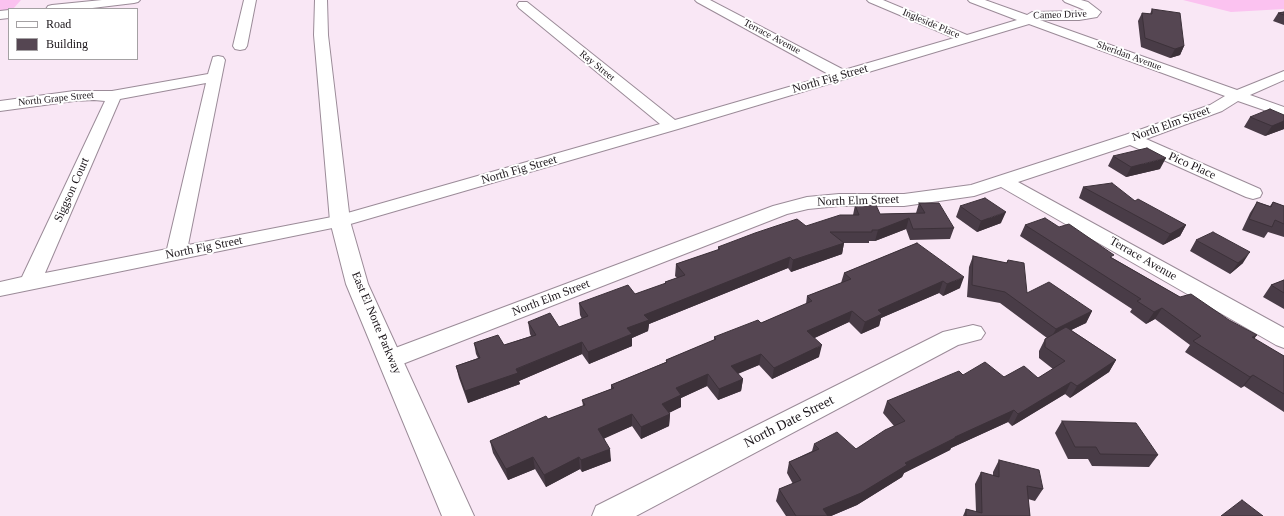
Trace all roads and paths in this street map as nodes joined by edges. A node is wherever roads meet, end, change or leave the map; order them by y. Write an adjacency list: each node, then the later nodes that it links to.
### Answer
1 (134, 0): 8 (street)
2 (250, 0): 13 (street)
3 (321, 0): 24 (main road, East El Norte Parkway)
4 (701, 0): 14 (street, Terrace Avenue)
5 (873, 0): 12 (street, Ingleside Place)
6 (974, 0): 11 (street, Sheridan Avenue)
7 (1069, 0): 11 (street, Cameo Drive)
8 (74, 4): 10 (street)
9 (523, 6): 20 (street, Ray Street)
10 (56, 8)
11 (1024, 18): 12 (street, North Fig Street); 16 (street, Sheridan Avenue)
12 (966, 39): 14 (street, North Fig Street)
13 (240, 46)
14 (842, 75): 20 (street, North Fig Street)
15 (1284, 75): 16 (street, North Elm Street)
16 (1237, 95): 19 (street, Sheridan Avenue); 21 (street, North Elm Street)
17 (112, 96): 18 (street, North Grape Street); 25 (street, North Grape Street); 26 (street, Siggson Court)
18 (0, 106)
19 (1284, 112)
20 (672, 126): 24 (street, North Fig Street)
21 (1130, 138): 22 (street, North Elm Street); 23 (street, Pico Place)
22 (1002, 180): 29 (street, Terrace Avenue); 30 (street, North Elm Street)
23 (1253, 193)
24 (340, 221): 25 (street, North Fig Street); 30 (main road, East El Norte Parkway)
25 (176, 254): 26 (street, North Fig Street)
26 (30, 283): 27 (street, North Fig Street)
27 (0, 289)
28 (973, 333): 32 (street, North Date Street)
29 (1284, 339)
30 (391, 359): 31 (main road, East El Norte Parkway)
31 (458, 516)
32 (608, 516)

